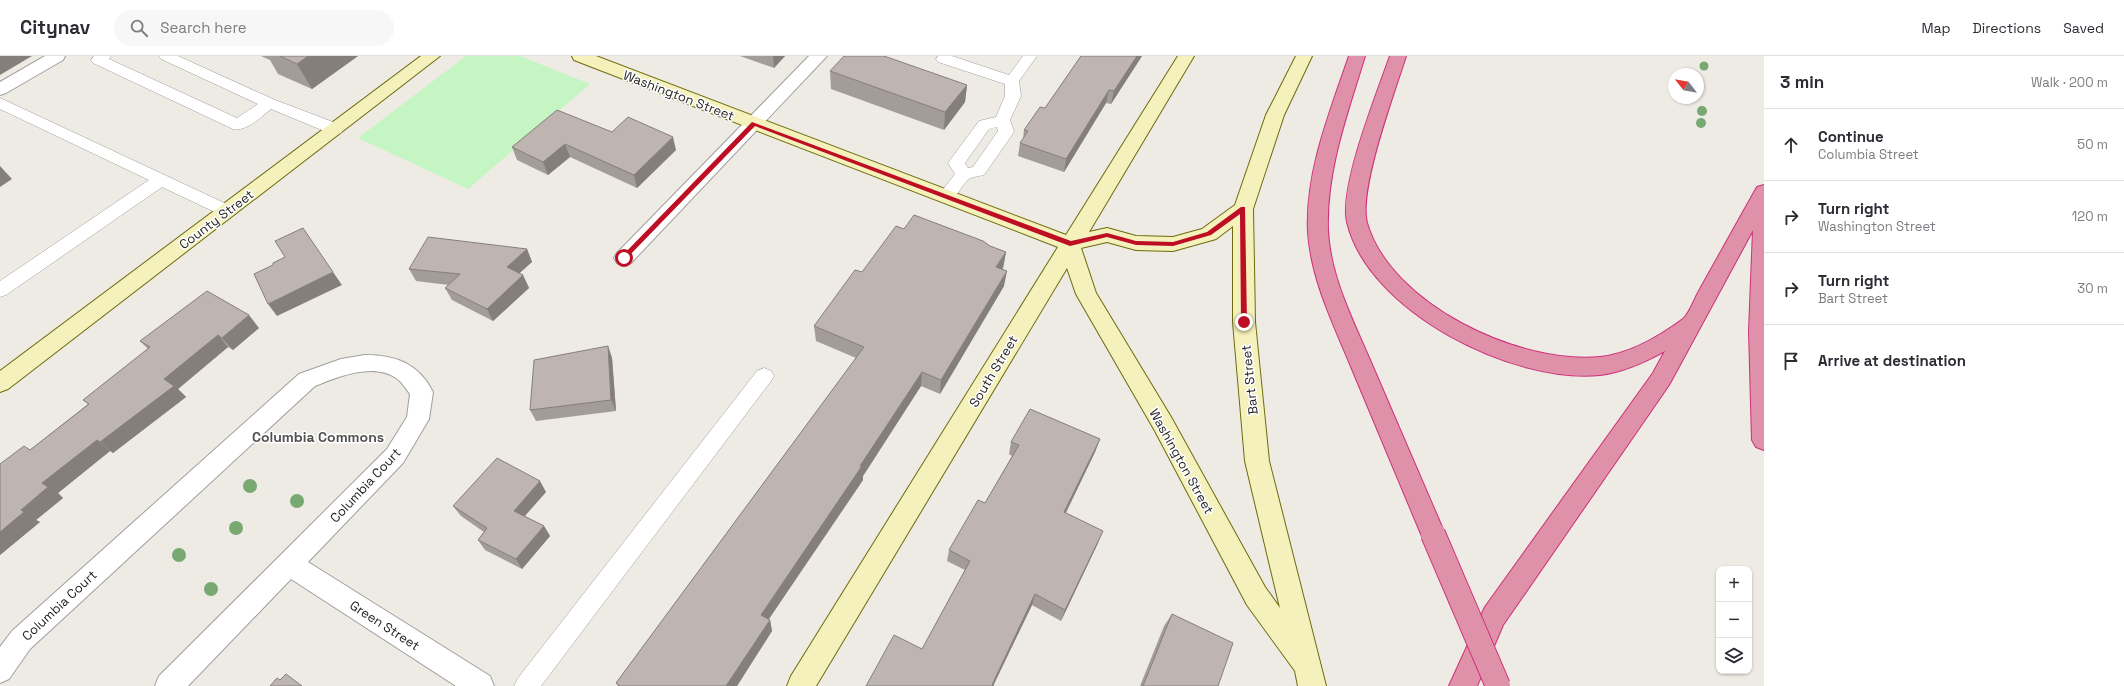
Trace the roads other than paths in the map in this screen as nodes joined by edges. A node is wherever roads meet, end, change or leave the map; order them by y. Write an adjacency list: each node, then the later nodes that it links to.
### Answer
1 (57, 56): 14 (street)
2 (166, 56): 16 (lane)
3 (432, 56): 19 (street, County Street)
4 (580, 56): 18 (street, Washington Street)
5 (819, 56): 18 (street)
6 (945, 56): 13 (lane)
7 (1030, 56): 13 (lane)
8 (1186, 56): 27 (street, South Street)
9 (1304, 56): 25 (street, Bart Street)
10 (1357, 56): 43 (highway, bridge)
11 (1398, 56): 31 (highway)
12 (97, 57): 16 (lane)
13 (1012, 81): 17 (lane)
14 (0, 89)
15 (0, 103): 22 (lane)
16 (270, 103): 19 (lane)
17 (1002, 120): 20 (lane); 20 (lane)
18 (754, 124): 24 (street, Washington Street); 28 (street)
19 (335, 129): 26 (street, County Street)
20 (964, 174): 24 (lane)
21 (1764, 178): 23 (highway)
22 (161, 180): 26 (lane); 29 (lane)
23 (1764, 192): 30 (highway); 31 (highway)
24 (946, 196): 27 (street, Washington Street)
25 (1243, 209): 27 (street); 37 (street, Bart Street)
26 (227, 211): 33 (street, County Street)
27 (1070, 244): 37 (street, Washington Street); 41 (street, South Street)
28 (624, 258)
29 (0, 290)
30 (1762, 319): 34 (highway)
31 (1690, 325): 42 (highway)
32 (764, 376): 40 (lane)
33 (3, 377)
34 (1764, 440)
35 (290, 565): 36 (street, Columbia Court); 38 (street, Columbia Court); 39 (street, Green Street)
36 (0, 670)
37 (1310, 678)
38 (169, 686)
39 (480, 686)
40 (526, 686)
41 (801, 686)
42 (1463, 686)
43 (1498, 686)

